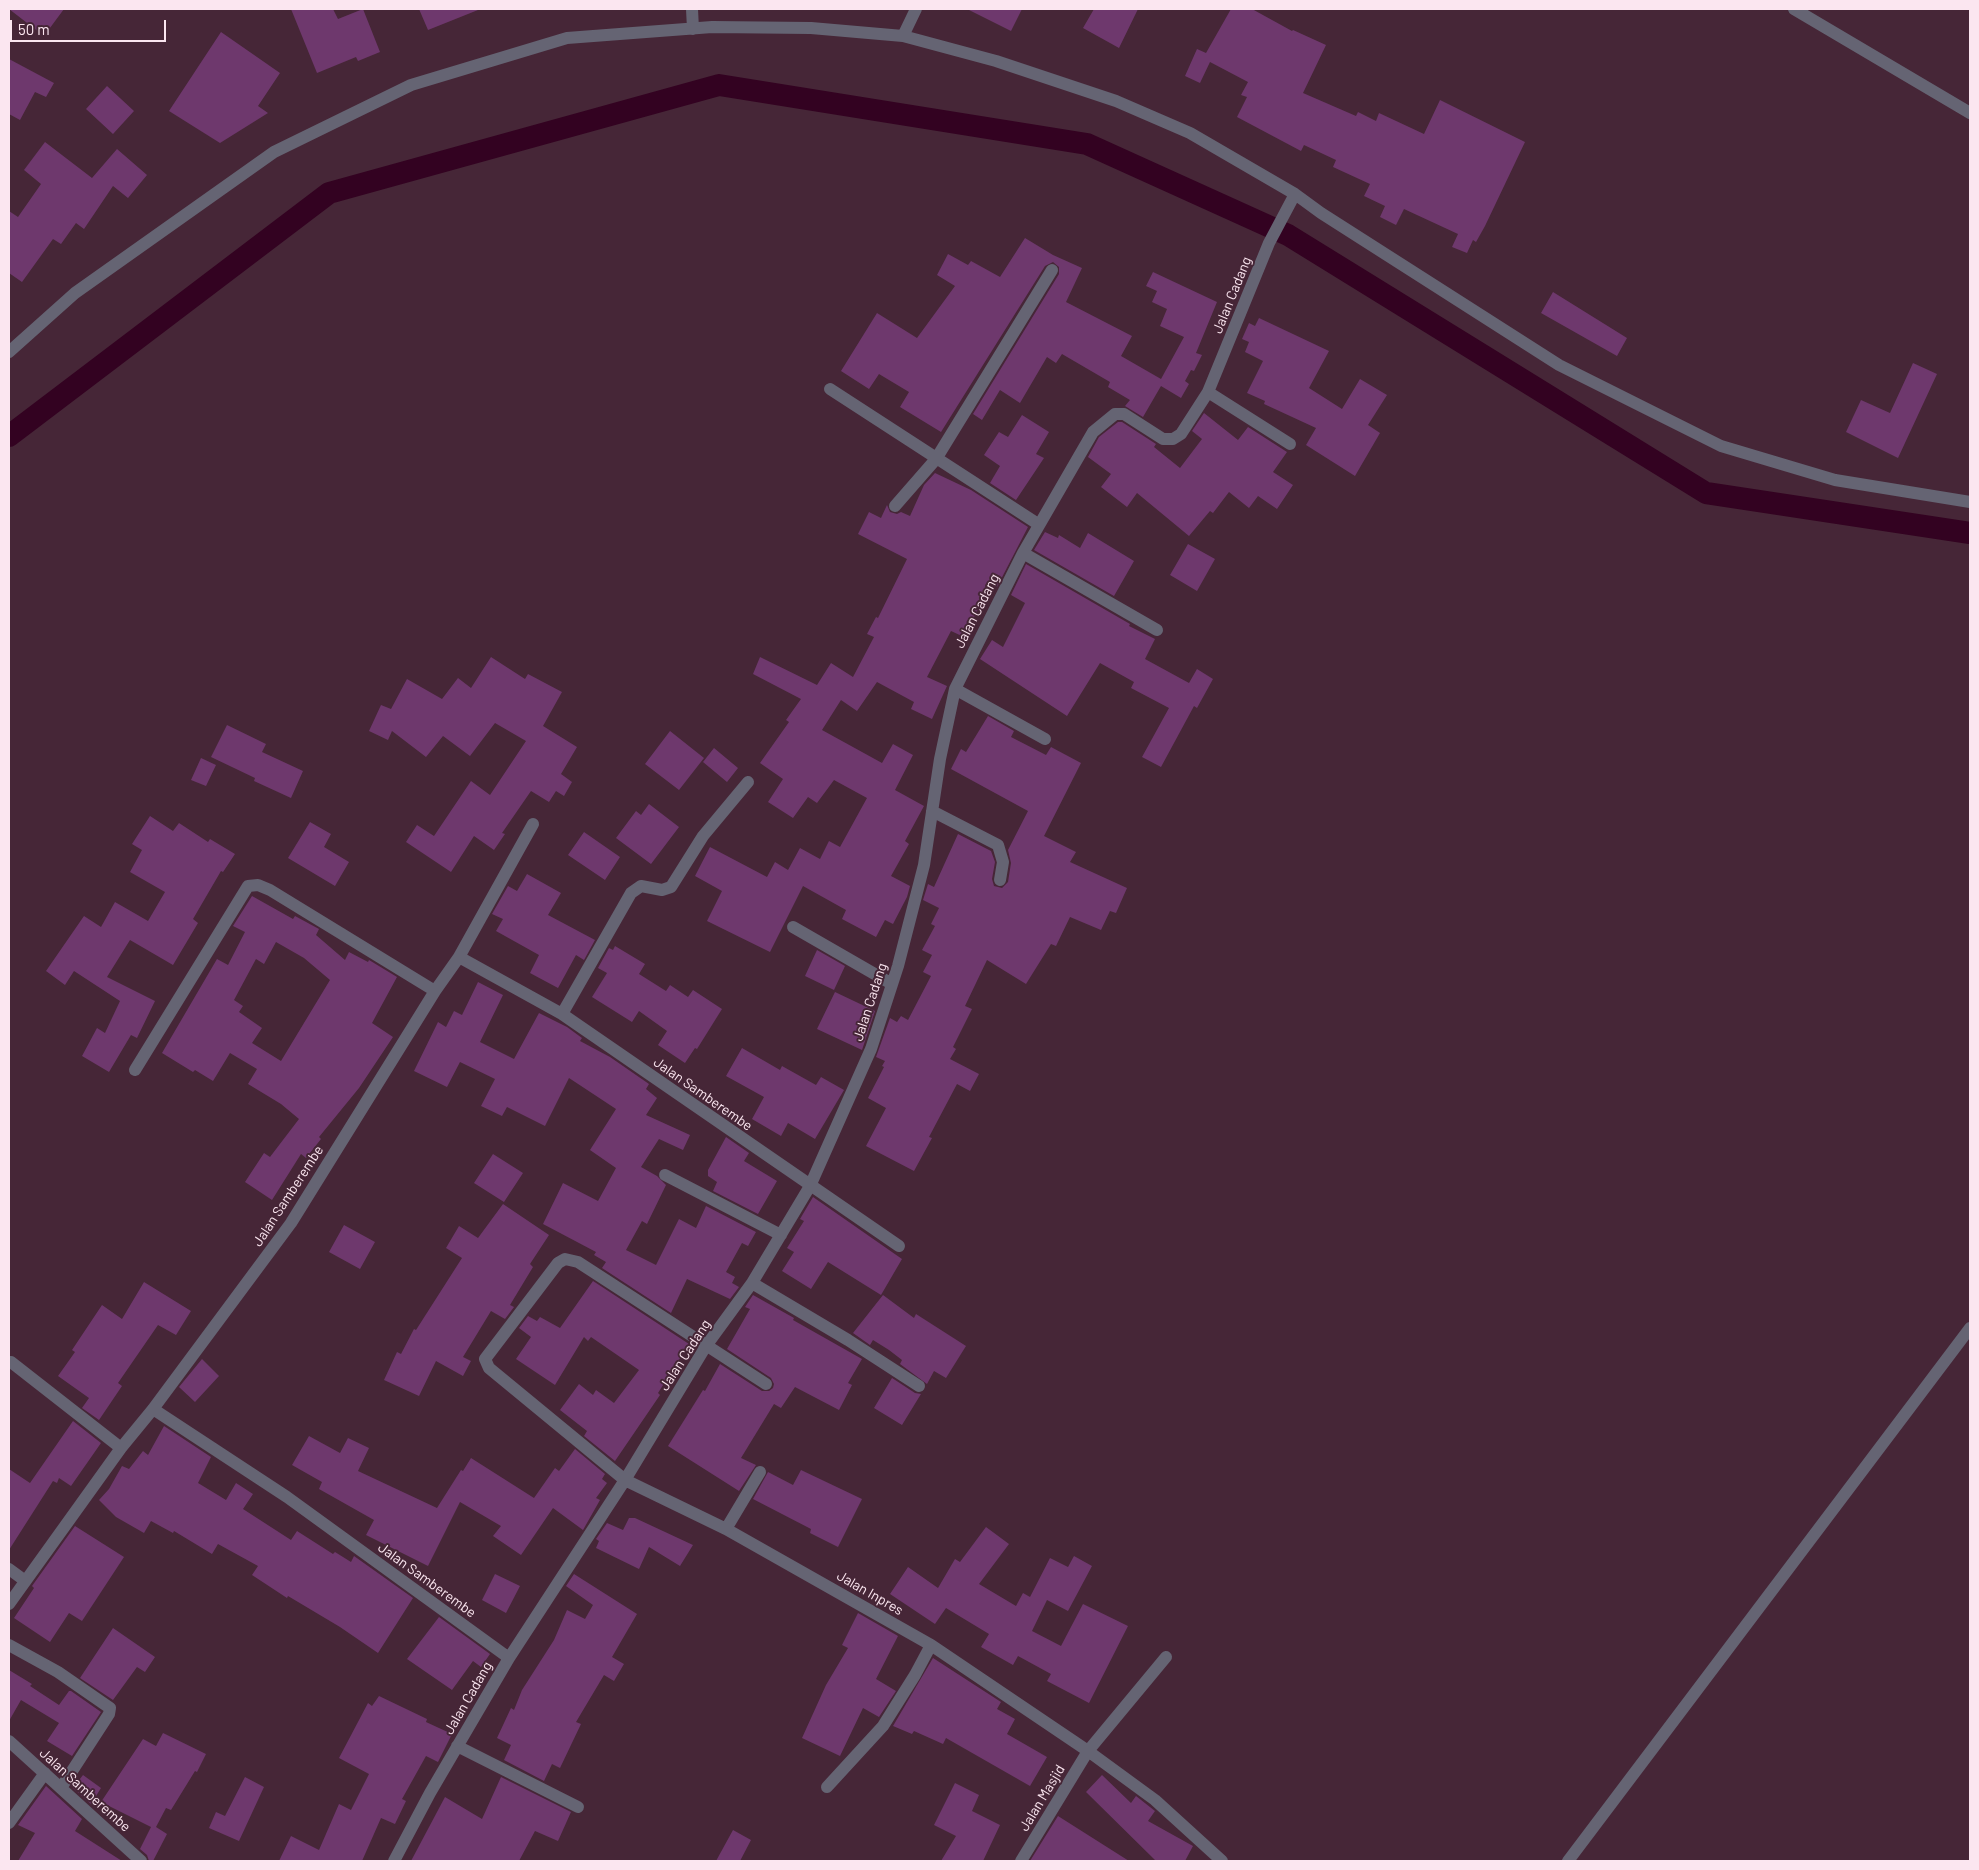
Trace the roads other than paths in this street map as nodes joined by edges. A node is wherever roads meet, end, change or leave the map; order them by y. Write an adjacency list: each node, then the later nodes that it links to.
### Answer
1 (692, 9): 4 (street)
2 (916, 9): 5 (street)
3 (1794, 9): 6 (street)
4 (693, 29): 5 (street); 9 (street)
5 (903, 36): 7 (street)
6 (1970, 113)
7 (1295, 194): 11 (street, Jalan Cadang); 14 (street)
8 (1052, 270): 13 (street)
9 (9, 352)
10 (830, 389): 13 (street)
11 (1208, 392): 12 (street); 16 (street, Jalan Cadang)
12 (1290, 444)
13 (936, 459): 15 (street); 16 (street)
14 (1970, 502)
15 (895, 506)
16 (1038, 524): 17 (street, Jalan Cadang)
17 (1023, 553): 18 (street); 19 (street, Jalan Cadang)
18 (1157, 630)
19 (955, 689): 20 (street); 22 (street, Jalan Cadang)
20 (1045, 739)
21 (748, 782): 29 (street)
22 (932, 811): 24 (street); 27 (street, Jalan Cadang)
23 (533, 824): 26 (street)
24 (1000, 880)
25 (793, 927): 27 (street)
26 (459, 957): 28 (street, Jalan Samberembe); 29 (street, Jalan Samberembe)
27 (892, 984): 32 (street, Jalan Cadang)
28 (434, 990): 30 (street); 41 (street, Jalan Samberembe)
29 (562, 1014): 32 (street, Jalan Samberembe)
30 (135, 1070)
31 (665, 1175): 33 (street)
32 (810, 1186): 33 (street, Jalan Cadang); 34 (street, Jalan Samberembe)
33 (781, 1235): 35 (street, Jalan Cadang)
34 (899, 1246)
35 (752, 1283): 37 (street, Jalan Cadang); 40 (street)
36 (1970, 1328): 65 (street)
37 (706, 1346): 39 (street); 44 (street, Jalan Cadang); 44 (street, Jalan Inpres)
38 (11, 1362): 42 (street)
39 (766, 1384)
40 (919, 1386)
41 (153, 1409): 42 (street, Jalan Samberembe); 52 (street, Jalan Samberembe)
42 (121, 1448): 47 (street, Jalan Samberembe)
43 (760, 1472): 45 (street)
44 (625, 1480): 45 (street, Jalan Inpres); 52 (street, Jalan Cadang)
45 (726, 1528): 50 (street, Jalan Inpres)
46 (9, 1569): 47 (street)
47 (24, 1580): 48 (street, Jalan Samberembe)
48 (9, 1604)
49 (9, 1645): 58 (street)
50 (931, 1645): 55 (street, Jalan Inpres); 57 (street)
51 (1166, 1656): 55 (street, Jalan Masjid)
52 (509, 1658): 54 (street, Jalan Cadang)
53 (9, 1741): 56 (street, Jalan Samberembe)
54 (457, 1746): 59 (street); 62 (street, Jalan Cadang)
55 (1088, 1751): 63 (street, Jalan Masjid); 64 (street, Jalan Inpres)
56 (45, 1773): 58 (street, Jalan Samberembe); 60 (street)
57 (827, 1787)
58 (61, 1788): 61 (street, Jalan Samberembe)
59 (578, 1806)
60 (9, 1823)
61 (142, 1861)
62 (394, 1861)
63 (1021, 1861)
64 (1222, 1861)
65 (1568, 1861)

